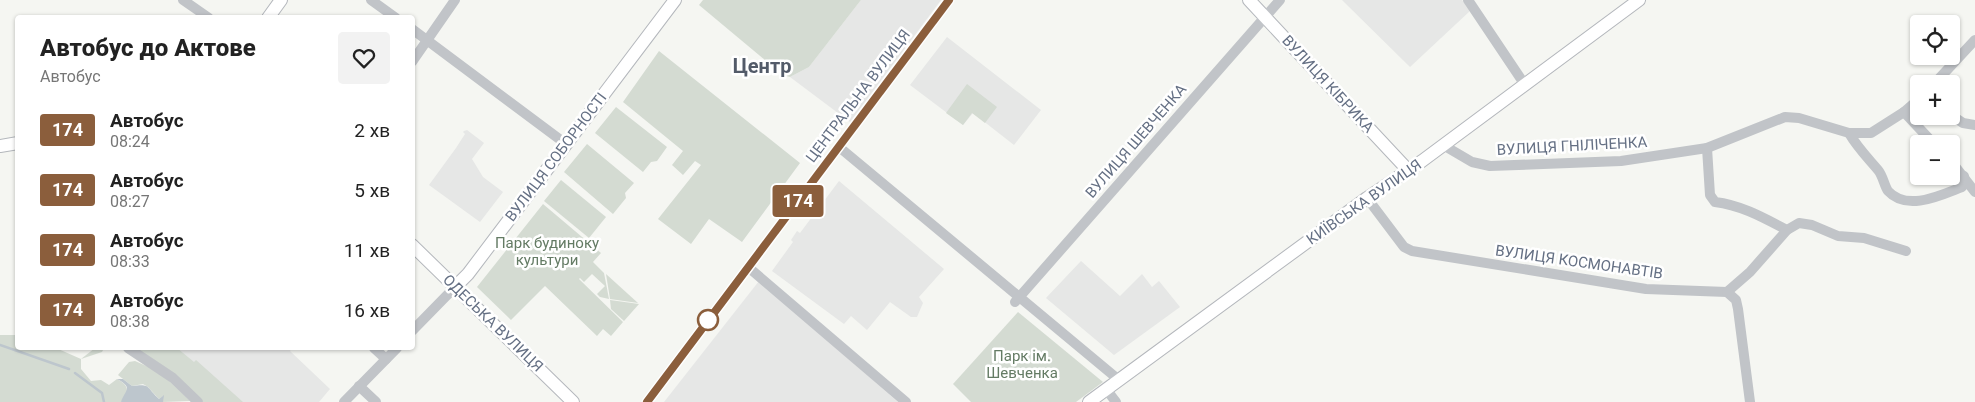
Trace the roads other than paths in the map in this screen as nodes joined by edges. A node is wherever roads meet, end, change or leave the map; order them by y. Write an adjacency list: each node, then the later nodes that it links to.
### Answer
1 (184, 0): 11 (street)
2 (280, 0): 12 (main road)
3 (371, 0): 13 (street)
4 (455, 0): 16 (street)
5 (675, 0): 28 (main road, ВУЛИЦЯ СОБОРНОСТІ)
6 (949, 0): 32 (street, ЦЕНТРАЛЬНА ВУЛИЦЯ)
7 (1249, 0): 14 (main road, ВУЛИЦЯ КІБРИКА)
8 (1280, 0): 14 (street, ВУЛИЦЯ ШЕВЧЕНКА)
9 (1468, 0): 20 (street)
10 (1638, 0): 20 (main road, КИЇВСЬКА ВУЛИЦЯ)
11 (205, 15)
12 (270, 15)
13 (392, 15)
14 (1266, 17): 33 (main road, ВУЛИЦЯ КІБРИКА); 44 (street, ВУЛИЦЯ ШЕВЧЕНКА)
15 (415, 31): 16 (street)
16 (428, 40): 18 (street); 28 (street)
17 (1975, 40): 19 (street)
18 (415, 58)
19 (1942, 75)
20 (1524, 85): 29 (main road, КИЇВСЬКА ВУЛИЦЯ)
21 (1910, 106): 22 (street)
22 (1904, 112): 25 (street); 26 (street)
23 (1960, 121): 24 (street)
24 (1975, 125)
25 (1849, 133): 31 (street, ВУЛИЦЯ ГНІЛІЧЕНКА); 35 (street)
26 (1926, 135)
27 (15, 144): 30 (main road)
28 (566, 144): 42 (main road, ВУЛИЦЯ СОБОРНОСТІ)
29 (1443, 145): 31 (street, ВУЛИЦЯ ГНІЛІЧЕНКА); 33 (main road, КИЇВСЬКА ВУЛИЦЯ)
30 (0, 146)
31 (1707, 148): 38 (street)
32 (837, 149): 41 (street, ЦЕНТРАЛЬНА ВУЛИЦЯ); 44 (street)
33 (1408, 169): 37 (main road, КИЇВСЬКА ВУЛИЦЯ)
34 (1960, 171): 35 (street)
35 (1964, 176): 36 (street)
36 (1975, 192)
37 (1367, 198): 43 (street, ВУЛИЦЯ КОСМОНАВТІВ); 50 (main road, КИЇВСЬКА ВУЛИЦЯ)
38 (1787, 230): 40 (street); 43 (street)
39 (415, 248): 42 (main road, ОДЕСЬКА ВУЛИЦЯ)
40 (1906, 251)
41 (748, 267): 56 (street, ЦЕНТРАЛЬНА ВУЛИЦЯ); 57 (street)
42 (456, 286): 45 (street, ВУЛИЦЯ СОБОРНОСТІ); 55 (main road, ОДЕСЬКА ВУЛИЦЯ)
43 (1727, 292): 60 (street)
44 (1017, 299): 50 (street)
45 (415, 328)
46 (131, 350): 52 (street)
47 (376, 350): 49 (street)
48 (395, 350): 49 (street)
49 (386, 358): 51 (street)
50 (1113, 385): 58 (main road, КИЇВСЬКА ВУЛИЦЯ); 59 (street)
51 (359, 386): 53 (street); 54 (street)
52 (198, 402)
53 (344, 402)
54 (376, 402)
55 (573, 402)
56 (647, 402)
57 (906, 402)
58 (1089, 402)
59 (1116, 402)
60 (1750, 402)

